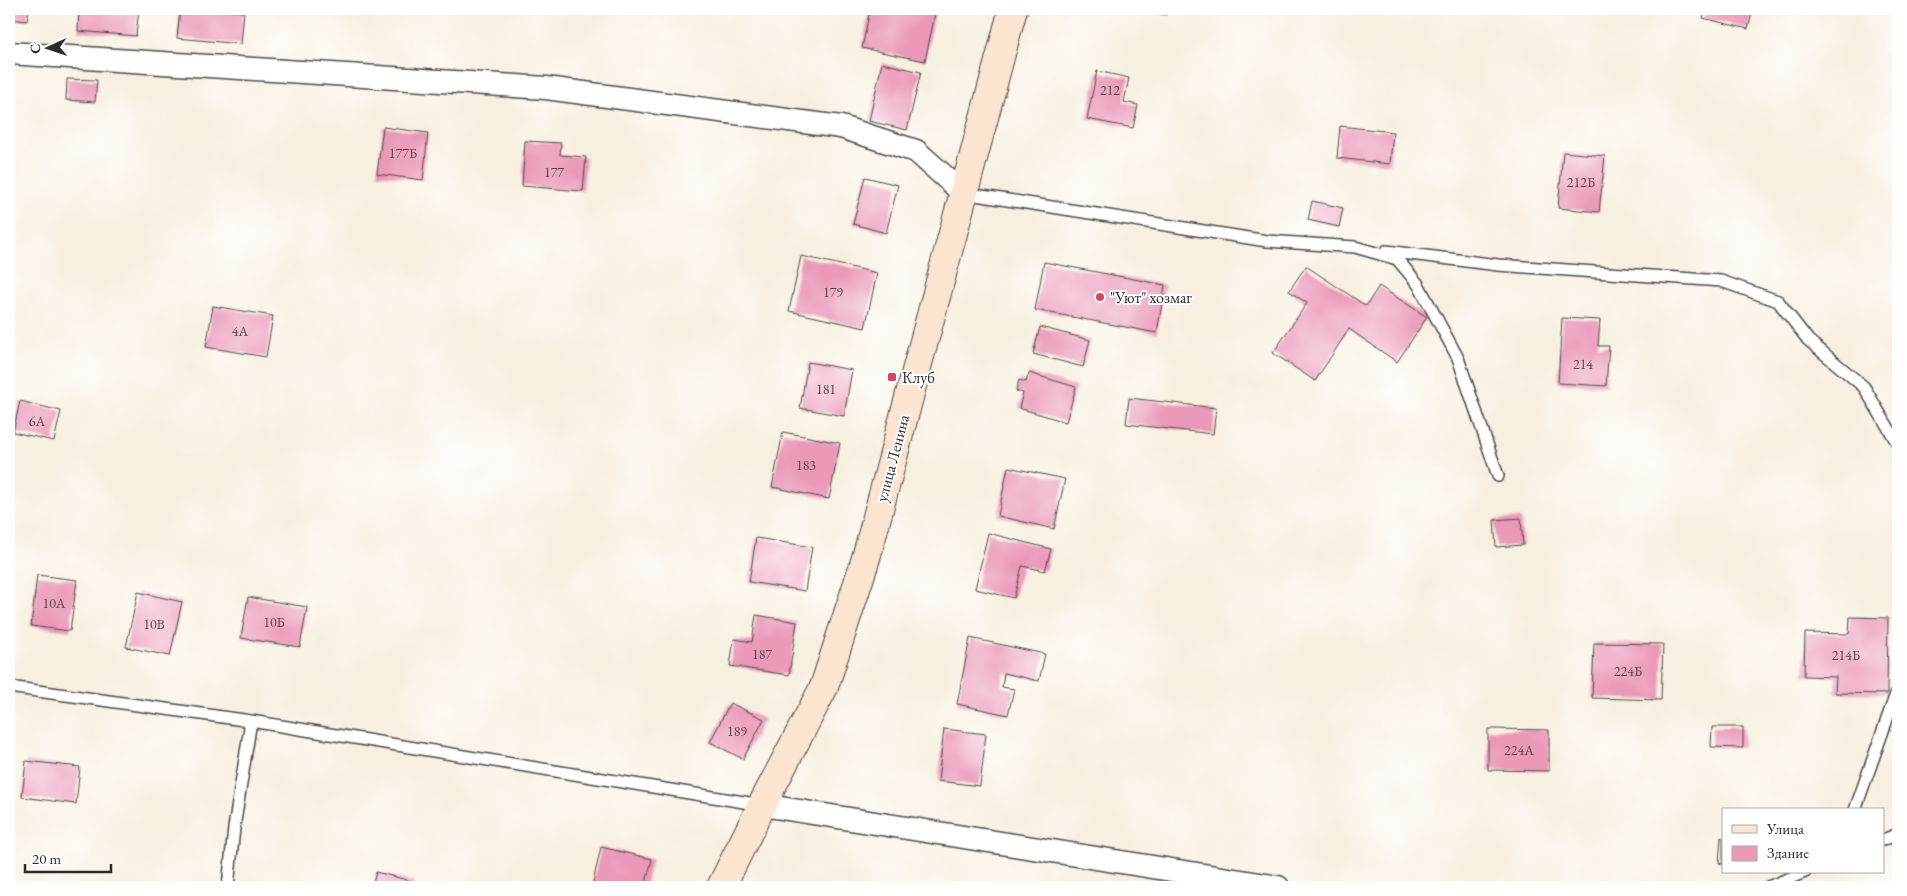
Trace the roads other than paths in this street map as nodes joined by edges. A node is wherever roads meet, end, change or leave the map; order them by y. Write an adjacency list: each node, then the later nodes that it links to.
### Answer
1 (1013, 9): 3 (main road, улица Ленина)
2 (9, 53): 3 (street)
3 (963, 193): 4 (lane); 10 (main road, улица Ленина)
4 (1355, 247): 5 (lane); 6 (lane)
5 (1898, 444)
6 (1498, 476)
7 (9, 687): 9 (lane)
8 (1898, 688): 11 (lane)
9 (251, 721): 10 (lane); 15 (lane)
10 (762, 805): 16 (main road, улица Ленина); 17 (street)
11 (1856, 808)
12 (1898, 834): 13 (lane)
13 (1884, 840)
14 (1800, 874): 18 (lane)
15 (228, 887)
16 (721, 887)
17 (1278, 887)
18 (1768, 887)

